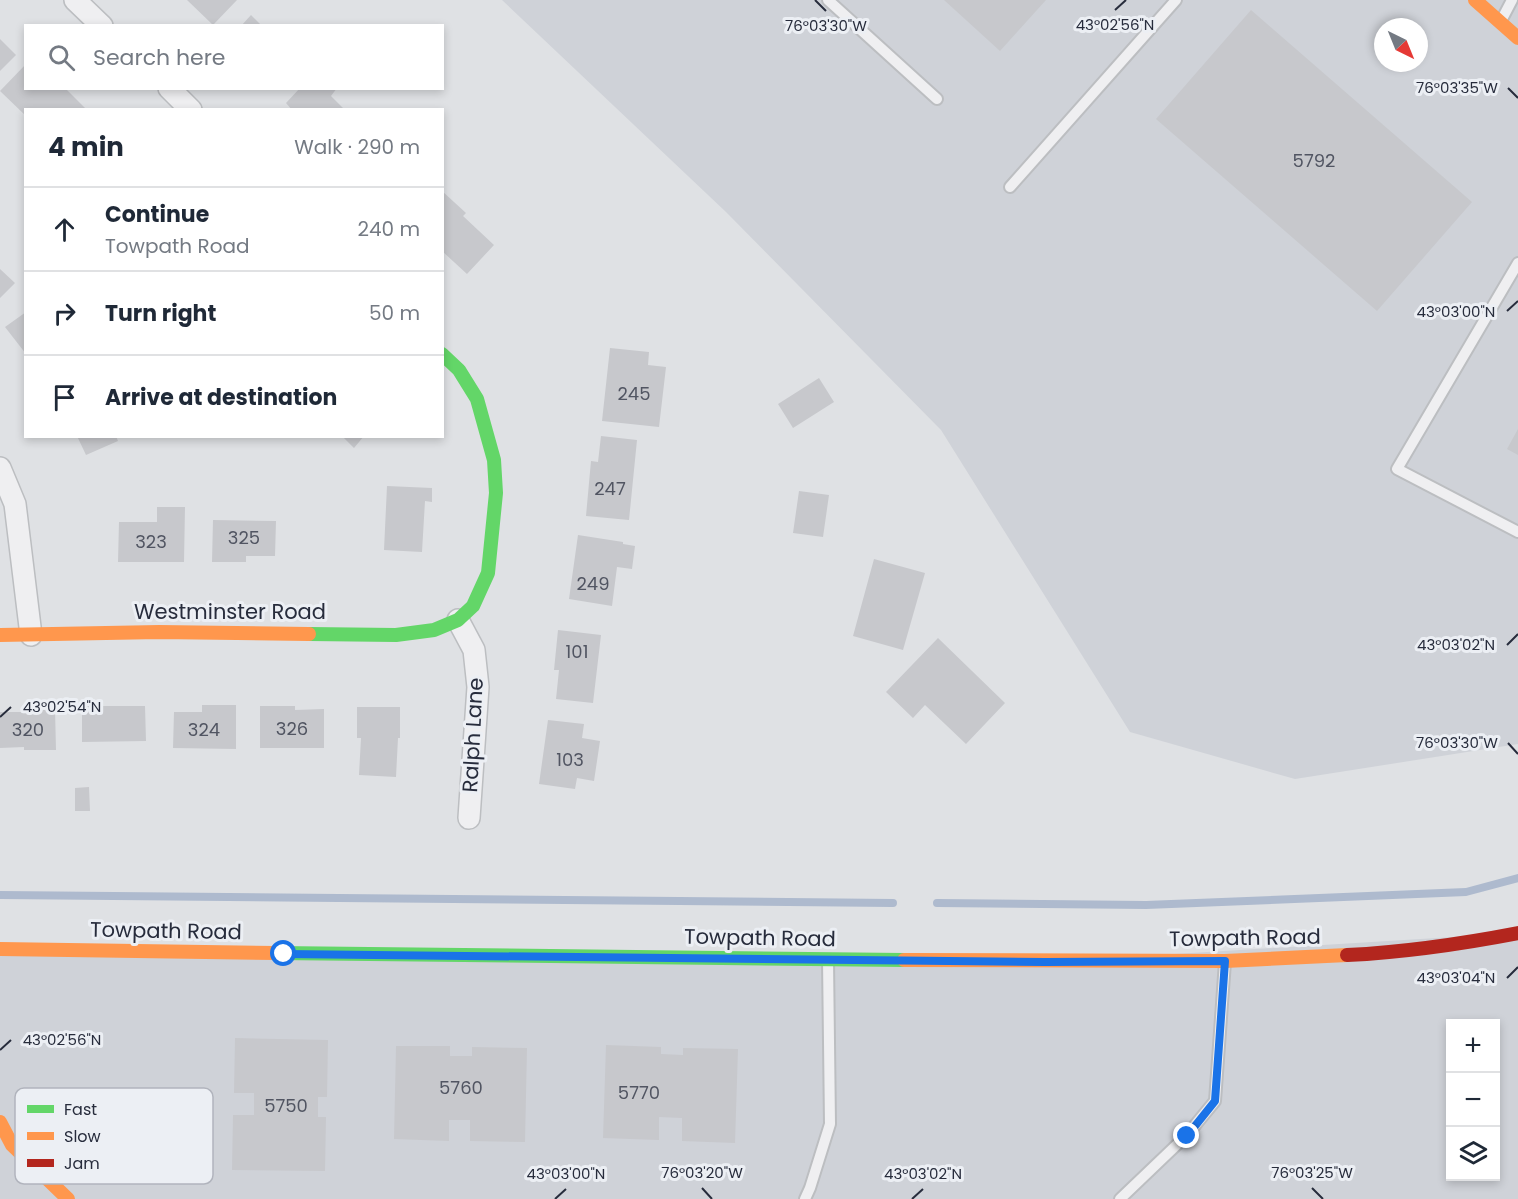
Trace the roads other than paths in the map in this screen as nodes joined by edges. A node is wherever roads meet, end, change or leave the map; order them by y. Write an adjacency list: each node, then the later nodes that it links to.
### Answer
1 (75, 0): 7 (street)
2 (828, 0): 10 (lane)
3 (1176, 0): 12 (lane)
4 (1475, 0): 6 (street)
5 (1512, 0): 6 (lane)
6 (1500, 22): 8 (street)
7 (100, 24)
8 (1518, 38)
9 (171, 90): 11 (street)
10 (937, 99)
11 (189, 108)
12 (1010, 187)
13 (1518, 263): 16 (lane)
14 (444, 356): 17 (street)
15 (0, 468): 18 (street)
16 (1518, 532)
17 (458, 620): 18 (street, Westminster Road); 20 (street, Ralph Lane)
18 (31, 634): 19 (street, Westminster Road)
19 (0, 635)
20 (469, 818)
21 (1518, 933): 24 (street, Towpath Road)
22 (0, 949): 23 (street, Towpath Road)
23 (828, 960): 24 (street, Towpath Road); 29 (lane)
24 (1225, 961): 30 (lane)
25 (0, 1122): 26 (street)
26 (15, 1148)
27 (52, 1184): 28 (street)
28 (68, 1199)
29 (805, 1199)
30 (1120, 1199)

